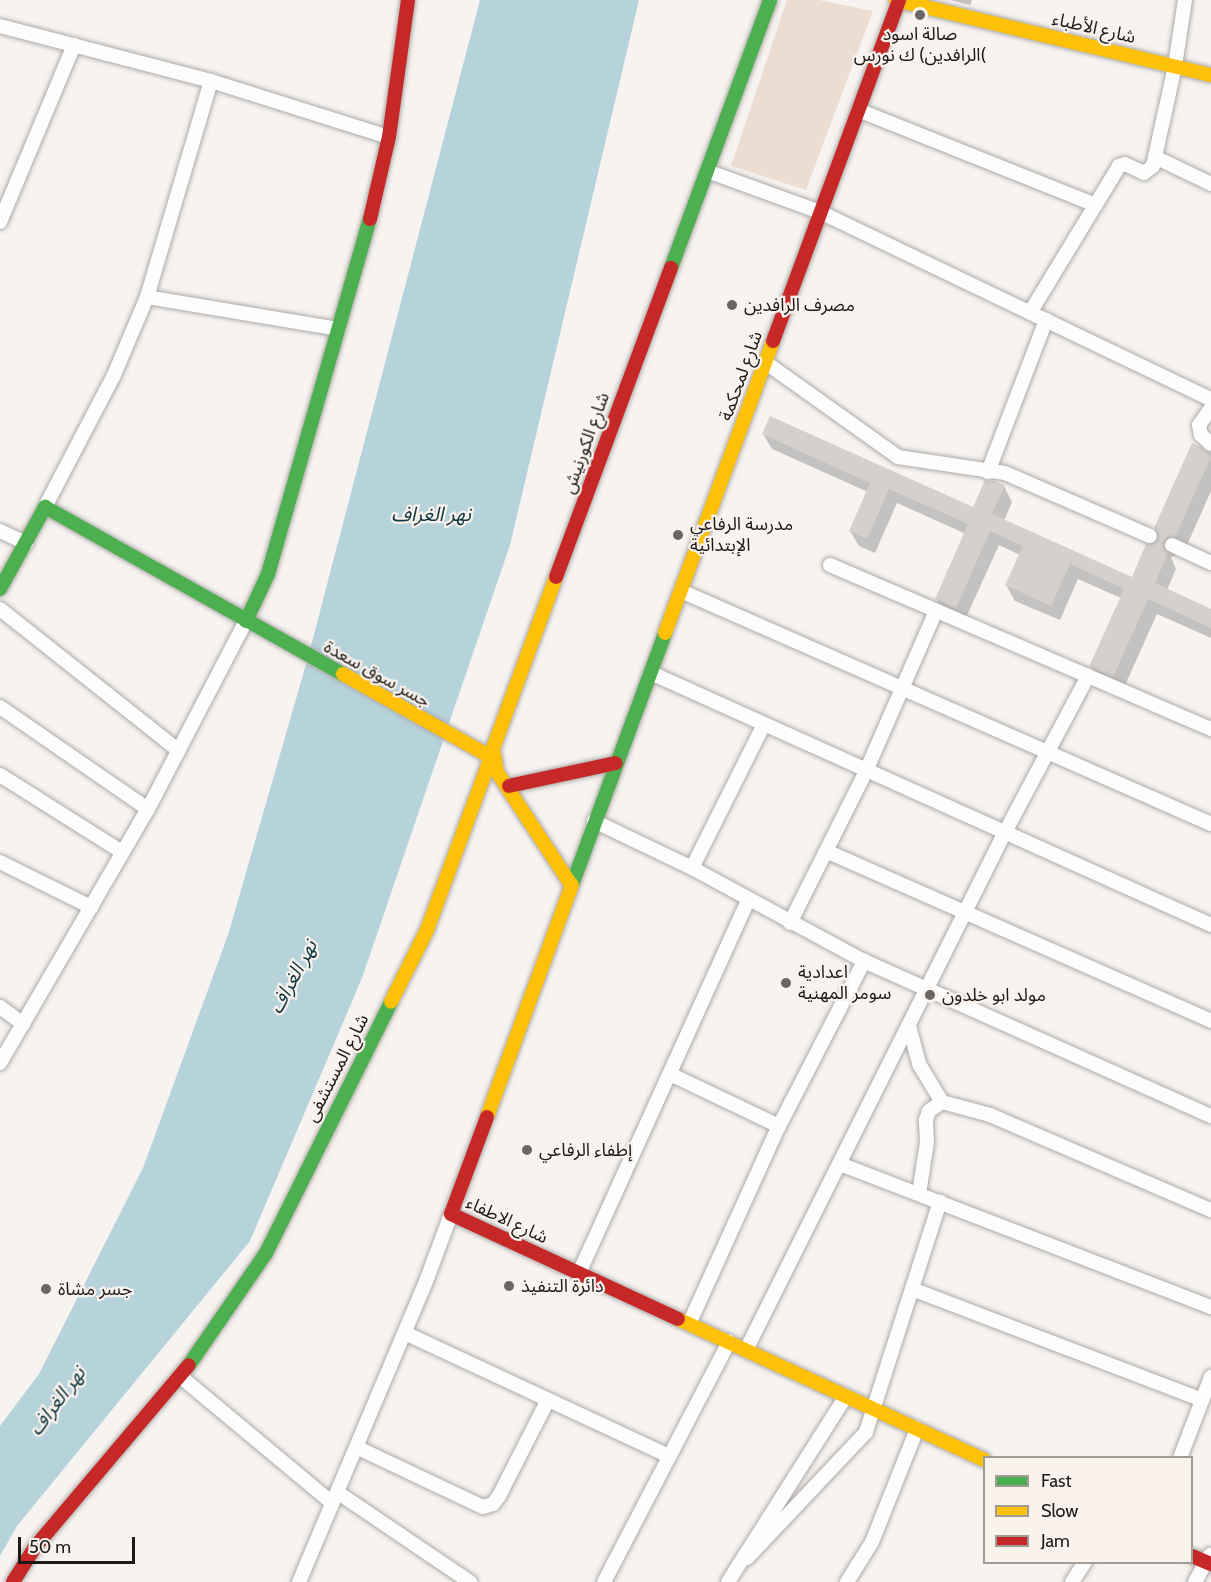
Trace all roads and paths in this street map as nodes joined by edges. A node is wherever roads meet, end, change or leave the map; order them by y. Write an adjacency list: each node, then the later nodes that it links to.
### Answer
1 (408, 0): 11 (street)
2 (770, 0): 13 (street, شارع الكورنيش)
3 (898, 0): 7 (street, شارع الأطباء); 10 (street, شارع لمحكمة)
4 (1185, 0): 7 (street)
5 (0, 26): 6 (street)
6 (74, 45): 9 (street); 17 (street)
7 (1175, 66): 8 (street, شارع الأطباء); 12 (street)
8 (1211, 75)
9 (211, 81): 11 (street); 18 (street)
10 (858, 110): 15 (street); 16 (street, شارع لمحكمة)
11 (389, 137): 21 (street)
12 (1156, 158): 14 (street); 15 (street)
13 (707, 171): 16 (street); 47 (street, شارع الكورنيش)
14 (1211, 184)
15 (1096, 205): 19 (street)
16 (820, 212): 19 (street); 22 (street, شارع لمحكمة)
17 (0, 222)
18 (147, 297): 21 (street); 27 (street)
19 (1031, 311): 20 (street)
20 (1046, 320): 23 (street); 26 (street)
21 (338, 329): 38 (street)
22 (765, 362): 26 (street); 35 (street, شارع لمحكمة)
23 (1211, 399)
24 (1211, 408): 25 (street)
25 (1211, 444)
26 (988, 472): 29 (street)
27 (45, 507): 30 (street); 38 (street, جسر سوق سعدة)
28 (0, 531): 30 (street)
29 (1150, 536)
30 (26, 543): 34 (street)
31 (1172, 545): 32 (street)
32 (1211, 563)
33 (830, 565): 37 (street)
34 (0, 589)
35 (681, 591): 39 (street, شارع لمحكمة); 41 (street)
36 (0, 609): 45 (street)
37 (936, 611): 40 (street); 41 (street)
38 (246, 621): 45 (street); 47 (street, جسر سوق سعدة)
39 (651, 673): 43 (street); 48 (street, شارع لمحكمة)
40 (1088, 676): 44 (street); 46 (street)
41 (902, 690): 46 (street); 49 (street)
42 (0, 707): 52 (street)
43 (764, 724): 49 (street); 59 (street)
44 (1211, 729)
45 (178, 752): 52 (street)
46 (1049, 754): 54 (street); 55 (street)
47 (491, 757): 51 (street); 89 (street, شارع المستشفى)
48 (616, 763): 51 (street); 53 (street, شارع الاطفاء)
49 (866, 771): 55 (street); 56 (street)
50 (0, 775): 57 (street)
51 (509, 786): 60 (street)
52 (148, 809): 57 (street)
53 (594, 821): 59 (street); 60 (street, شارع الاطفاء)
54 (1211, 824)
55 (1004, 834): 63 (street); 65 (street)
56 (826, 851): 63 (street); 64 (street)
57 (122, 852): 62 (street)
58 (0, 862): 62 (street)
59 (692, 868): 61 (street)
60 (572, 886): 81 (street, شارع الاطفاء)
61 (748, 901): 64 (street); 73 (street)
62 (91, 907): 70 (street)
63 (966, 910): 67 (street); 69 (street)
64 (790, 923): 66 (street)
65 (1211, 925)
66 (864, 962): 67 (street); 76 (street)
67 (927, 990): 71 (street); 75 (street)
68 (0, 1007): 70 (street)
69 (1211, 1021)
70 (23, 1024): 72 (street)
71 (909, 1026): 74 (street); 77 (street)
72 (0, 1063)
73 (670, 1074): 76 (street); 82 (street)
74 (942, 1102): 78 (street); 80 (street)
75 (1211, 1116)
76 (779, 1126): 85 (street)
77 (840, 1164): 78 (street); 88 (street)
78 (919, 1194): 79 (street)
79 (940, 1203): 83 (street); 84 (street)
80 (1211, 1210)
81 (451, 1214): 82 (street, شارع الاطفاء); 86 (street)
82 (579, 1273): 85 (street, شارع الاطفاء)
83 (912, 1289): 93 (street); 94 (street)
84 (1211, 1307)
85 (689, 1324): 87 (street, شارع الاطفاء)
86 (405, 1333): 92 (street); 96 (street)
87 (729, 1342): 88 (street, شارع الاطفاء); 97 (street)
88 (746, 1350): 91 (street, شارع الاطفاء)
89 (181, 1377): 100 (street); 105 (street, شارع المستشفى)
90 (1211, 1377): 93 (street)
91 (846, 1396): 94 (street, شارع الاطفاء); 102 (street)
92 (548, 1400): 96 (street); 97 (street)
93 (1202, 1400): 98 (street)
94 (873, 1409): 95 (street, شارع الاطفاء); 102 (street)
95 (917, 1429): 99 (street, شارع الاطفاء); 110 (street)
96 (356, 1447): 100 (street)
97 (669, 1456): 108 (street)
98 (1181, 1456)
99 (983, 1460)
100 (335, 1497): 106 (street); 107 (street)
101 (1193, 1556): 103 (street)
102 (747, 1558): 109 (street)
103 (1210, 1560): 112 (street)
104 (1083, 1564): 111 (street)
105 (13, 1582)
106 (299, 1582)
107 (470, 1582)
108 (604, 1582)
109 (728, 1582)
110 (847, 1582)
111 (1072, 1582)
112 (1195, 1582)

